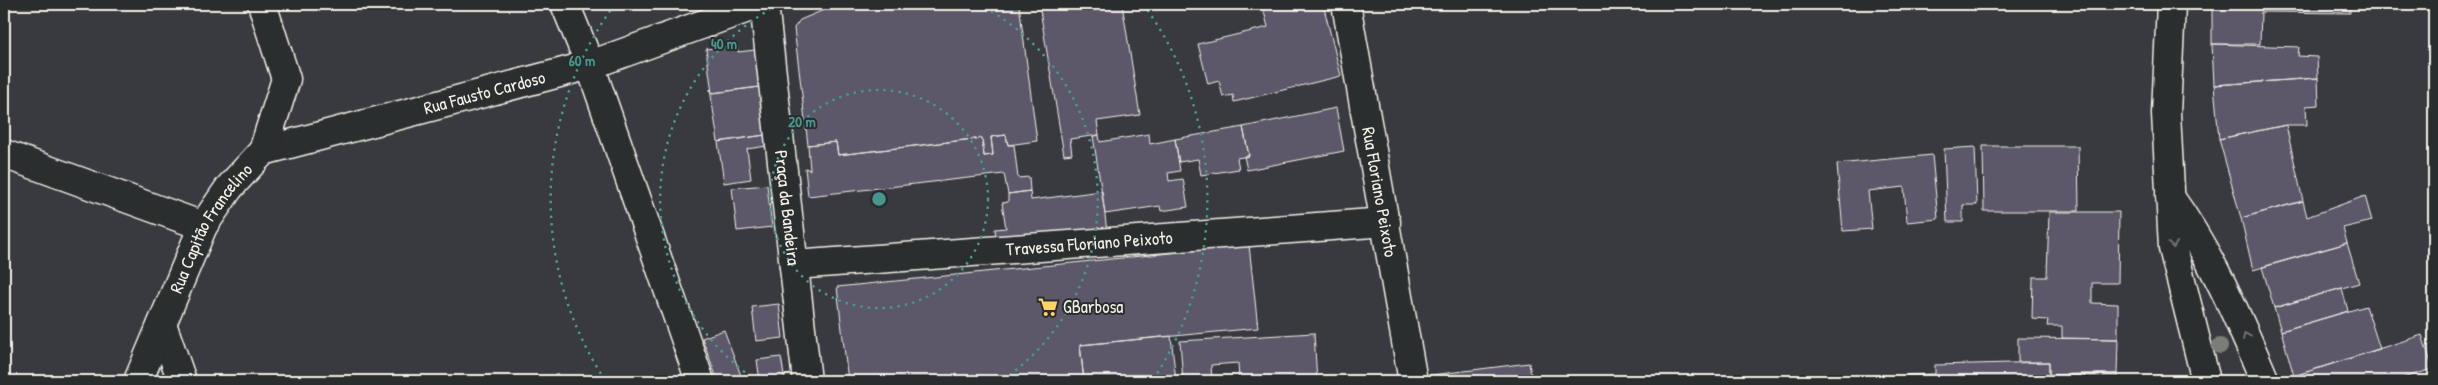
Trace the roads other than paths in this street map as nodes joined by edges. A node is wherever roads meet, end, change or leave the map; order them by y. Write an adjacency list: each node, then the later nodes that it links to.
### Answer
1 (262, 4): 8 (street, Rua Capitão Francelino)
2 (564, 4): 7 (street)
3 (759, 4): 7 (street, Rua Fausto Cardoso)
4 (764, 4): 13 (street, Praça da Bandeira)
5 (1346, 4): 11 (street, Rua Floriano Peixoto)
6 (2172, 4): 10 (street)
7 (590, 65): 8 (street, Rua Fausto Cardoso); 17 (street)
8 (263, 151): 12 (street, Rua Capitão Francelino)
9 (4, 154): 12 (street)
10 (2170, 197): 20 (street, one-way to 20); 21 (street, one-way to 10)
11 (1386, 222): 13 (street, Travessa Floriano Peixoto); 19 (street, Rua Floriano Peixoto)
12 (203, 226): 14 (street, Rua Capitão Francelino)
13 (794, 265): 18 (street, Praça da Bandeira)
14 (162, 324): 15 (street, Rua Capitão Francelino); 16 (street)
15 (138, 381)
16 (182, 381)
17 (700, 381)
18 (807, 381)
19 (1413, 381)
20 (2206, 381)
21 (2265, 381)

